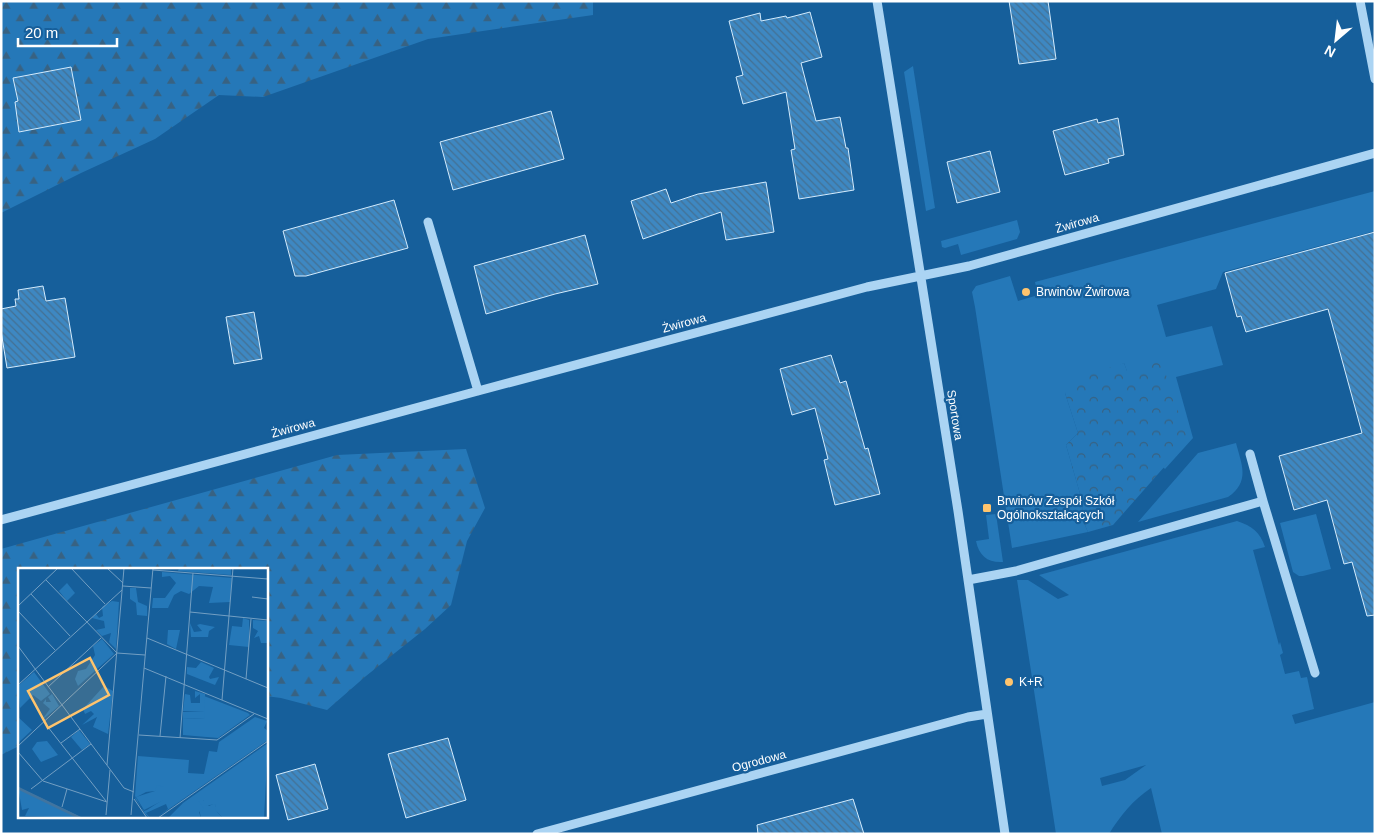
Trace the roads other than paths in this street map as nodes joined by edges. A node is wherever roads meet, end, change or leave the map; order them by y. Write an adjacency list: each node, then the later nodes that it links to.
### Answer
1 (878, 1): 6 (street, Sportowa)
2 (1360, 1): 3 (street)
3 (1375, 79)
4 (1375, 153): 6 (street, Żwirowa)
5 (428, 222): 7 (street)
6 (920, 276): 7 (street, Żwirowa); 11 (street, Sportowa)
7 (478, 391): 10 (street, Żwirowa)
8 (1250, 454): 9 (street)
9 (1263, 501): 11 (street); 12 (street)
10 (1, 520)
11 (968, 580): 13 (street, Sportowa)
12 (1315, 673)
13 (987, 714): 14 (street, Ogrodowa); 15 (street, Sportowa)
14 (537, 834)
15 (1006, 834)

